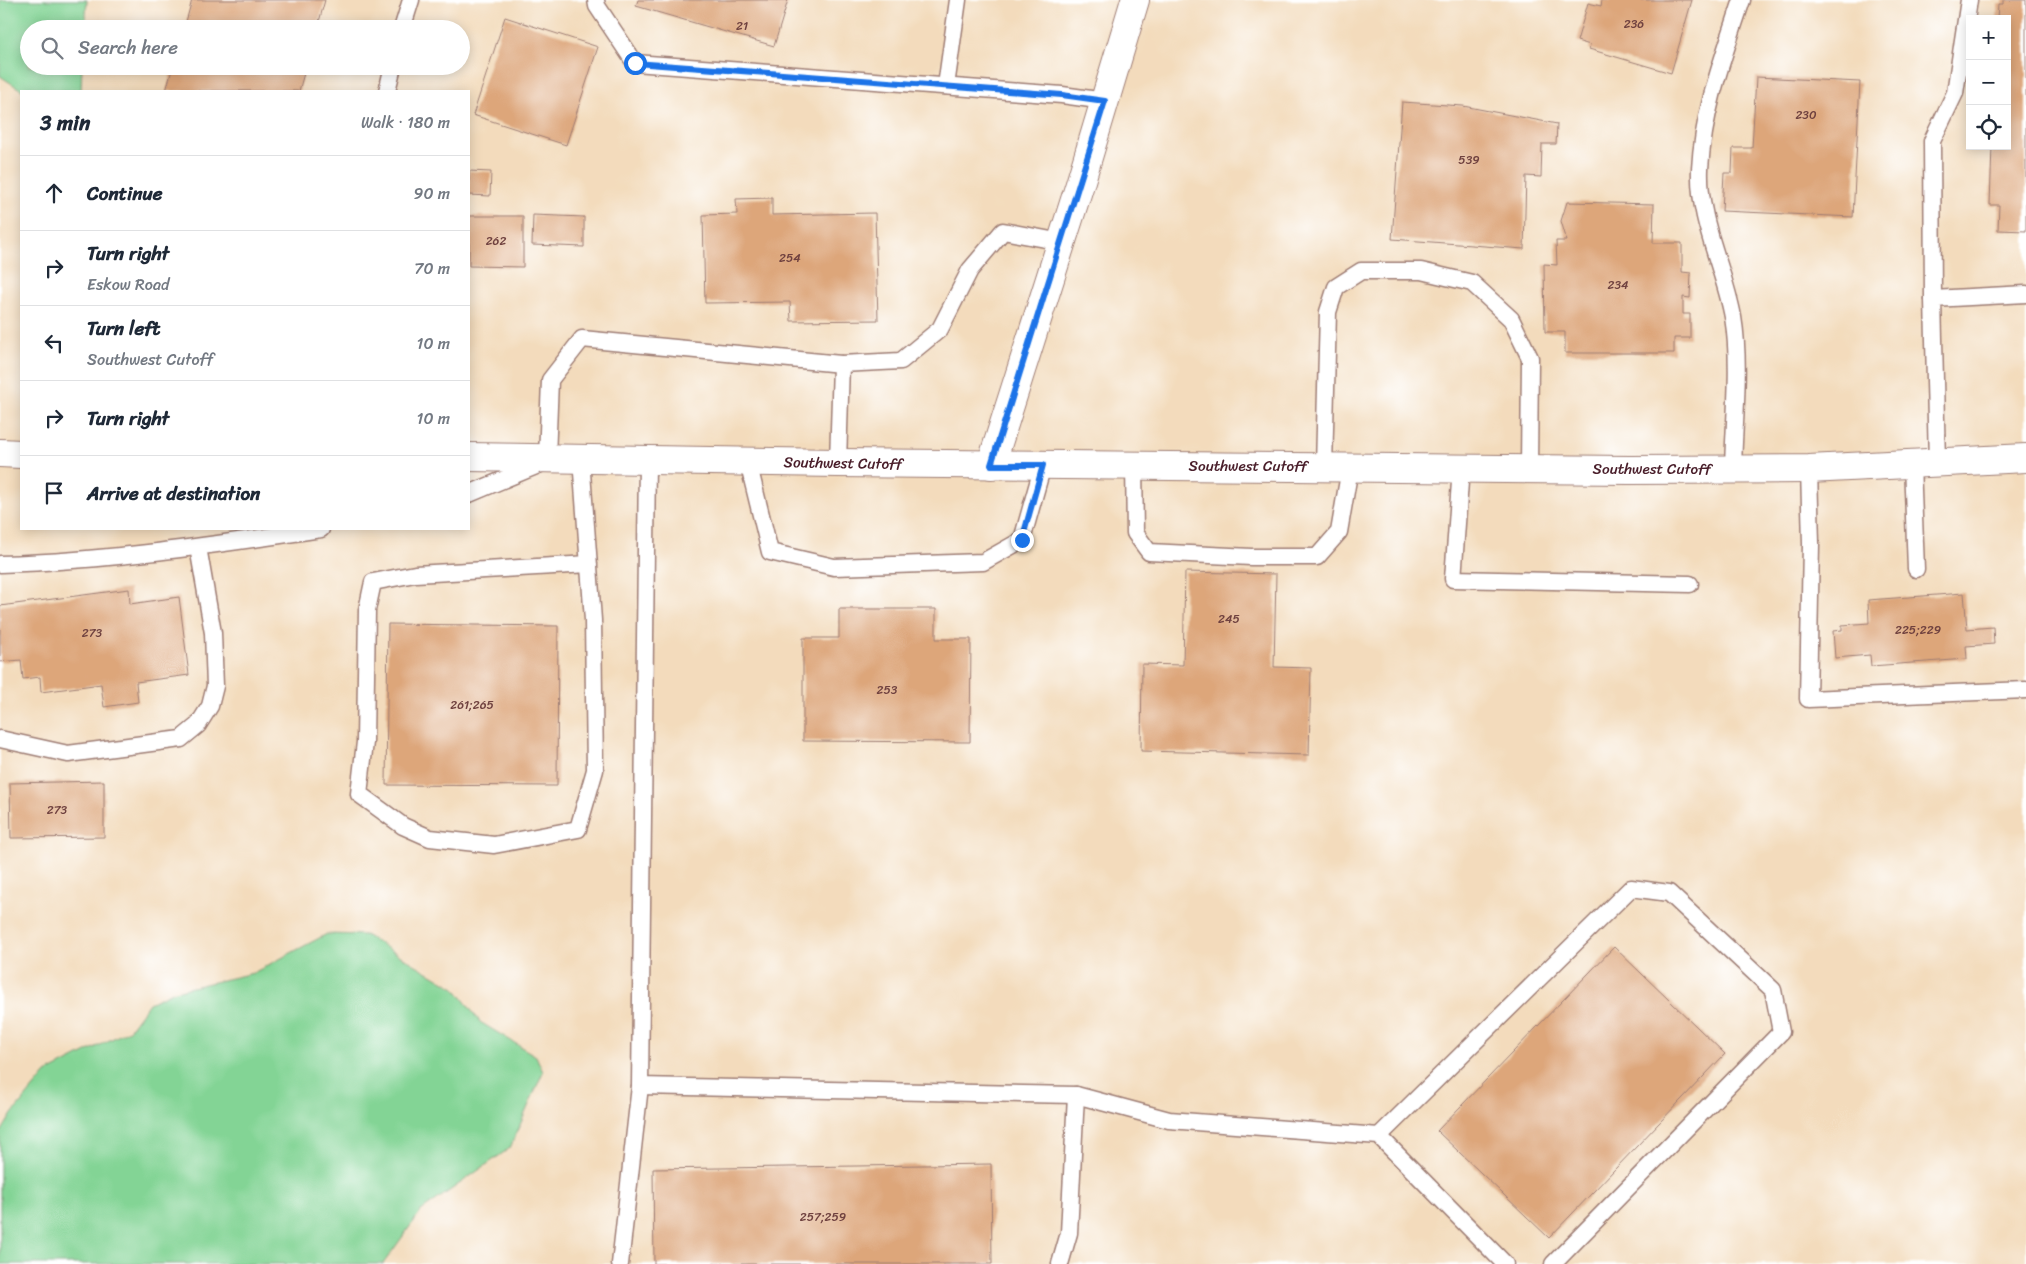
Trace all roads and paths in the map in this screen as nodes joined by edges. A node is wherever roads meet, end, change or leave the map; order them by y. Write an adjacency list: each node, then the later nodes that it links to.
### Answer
1 (410, 0): 7 (lane)
2 (596, 0): 9 (lane)
3 (958, 0): 9 (lane)
4 (1136, 0): 11 (main road)
5 (1742, 0): 31 (lane)
6 (1969, 0): 14 (lane)
7 (404, 20)
8 (391, 75): 10 (lane)
9 (946, 86): 11 (lane)
10 (387, 90)
11 (1105, 101): 12 (main road)
12 (1062, 242): 15 (lane); 25 (main road)
13 (2026, 294): 14 (lane)
14 (1933, 299): 24 (lane)
15 (841, 364): 19 (lane); 23 (lane)
16 (0, 453): 17 (main road)
17 (20, 454)
18 (470, 456): 19 (main road, Southwest Cutoff)
19 (561, 458): 21 (main road, Southwest Cutoff); 33 (lane); 37 (lane)
20 (2026, 458): 24 (main road, Southwest Cutoff)
21 (647, 460): 22 (main road, Southwest Cutoff); 42 (lane)
22 (748, 462): 23 (main road, Southwest Cutoff); 26 (lane)
23 (838, 463): 25 (main road, Southwest Cutoff)
24 (1924, 463): 32 (main road, Southwest Cutoff); 38 (lane)
25 (991, 465): 26 (main road, Southwest Cutoff)
26 (1043, 465): 27 (main road, Southwest Cutoff)
27 (1134, 465): 28 (main road, Southwest Cutoff); 28 (lane)
28 (1337, 467): 29 (main road, Southwest Cutoff); 30 (lane)
29 (1461, 468): 30 (main road, Southwest Cutoff); 39 (lane)
30 (1529, 469): 31 (main road, Southwest Cutoff)
31 (1733, 469): 32 (main road, Southwest Cutoff)
32 (1809, 469): 40 (lane)
33 (470, 494)
34 (314, 530): 35 (lane)
35 (198, 547): 36 (lane); 41 (lane)
36 (0, 564)
37 (589, 564): 37 (lane)
38 (1916, 569)
39 (1690, 584)
40 (2026, 690)
41 (0, 740)
42 (640, 1086): 43 (lane); 45 (lane)
43 (1076, 1095): 44 (lane); 46 (lane)
44 (1379, 1136): 47 (lane); 48 (lane)
45 (620, 1264)
46 (1060, 1264)
47 (1505, 1264)
48 (1553, 1264)

